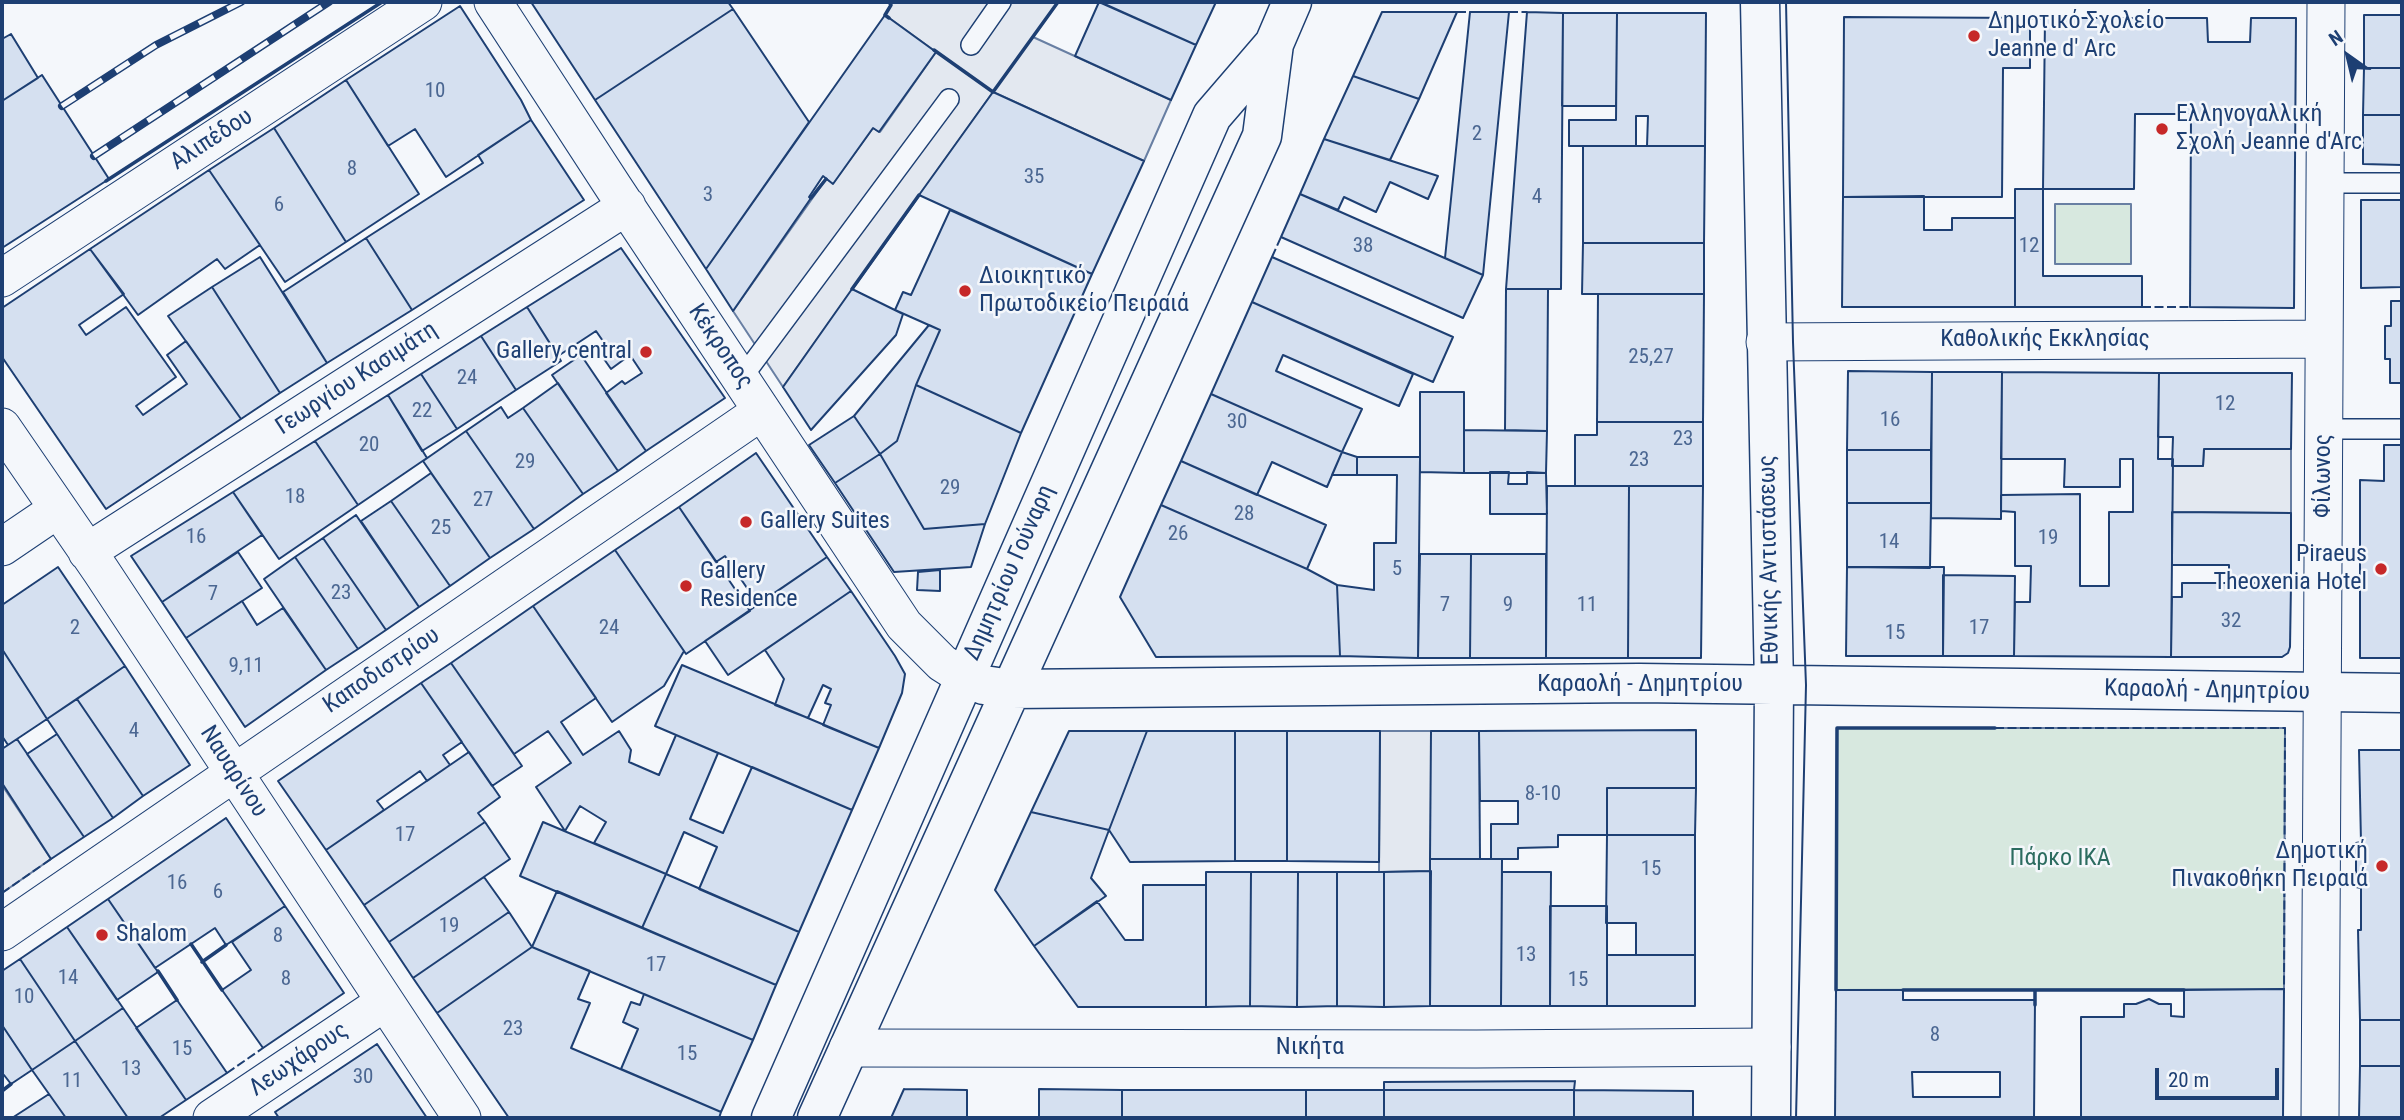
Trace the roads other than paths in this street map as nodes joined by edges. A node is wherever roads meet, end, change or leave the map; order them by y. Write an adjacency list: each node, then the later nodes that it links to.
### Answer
1 (423, 2): 13 (street, Αλιπέδου)
2 (494, 2): 12 (street, Κέκροπος)
3 (1001, 2): 8 (lane)
4 (1292, 2): 7 (main road, Δημητρίου Γούναρη)
5 (1760, 2): 15 (main road, Εθνικής Αντιστάσεως)
6 (2326, 2): 10 (street, Φίλωνος)
7 (1274, 44): 24 (main road, Δημητρίου Γούναρη); 26 (main road, Δημητρίου Γούναρη)
8 (971, 45)
9 (949, 99): 16 (lane)
10 (2326, 183): 11 (lane); 14 (street, Φίλωνος)
11 (2402, 183)
12 (626, 206): 16 (street, Κέκροπος); 23 (street, Γεωργίου Κασιμάτη)
13 (2, 278)
14 (2324, 339): 15 (street, Καθολικής Εκκλησίας); 19 (street, Φίλωνος)
15 (1765, 342): 25 (main road, Εθνικής Αντιστάσεως)
16 (741, 379): 17 (street, Κέκροπος)
17 (762, 411): 24 (street, Κέκροπος); 29 (street, Καποδιστρίου)
18 (2, 427): 21 (street, Ναυαρίνου)
19 (2324, 429): 20 (lane); 27 (street, Φίλωνος)
20 (2402, 429)
21 (58, 509): 22 (street); 23 (street, Ναυαρίνου)
22 (2, 547)
23 (88, 552): 29 (street, Ναυαρίνου)
24 (964, 677): 26 (main road, Καραολή - Δημητρίου); 36 (main road, Δημητρίου Γούναρη)
25 (1774, 685): 26 (main road, Καραολή - Δημητρίου); 27 (main road, Καραολή - Δημητρίου); 32 (main road, Εθνικής Αντιστάσεως)
26 (1011, 689): 33 (main road, Δημητρίου Γούναρη)
27 (2322, 692): 28 (main road, Καραολή - Δημητρίου); 39 (street, Φίλωνος)
28 (2402, 693)
29 (234, 773): 30 (street, Καποδιστρίου); 31 (street, Ναυαρίνου)
30 (2, 932)
31 (385, 1002): 34 (street, Λεωχάρους); 35 (street, Ναυαρίνου)
32 (1772, 1047): 33 (street, Νικήτα); 38 (main road, Εθνικής Αντιστάσεως)
33 (848, 1048): 37 (main road, Δημητρίου Γούναρη)
34 (212, 1118)
35 (462, 1118)
36 (771, 1118)
37 (817, 1118)
38 (1772, 1118)
39 (2320, 1118)

